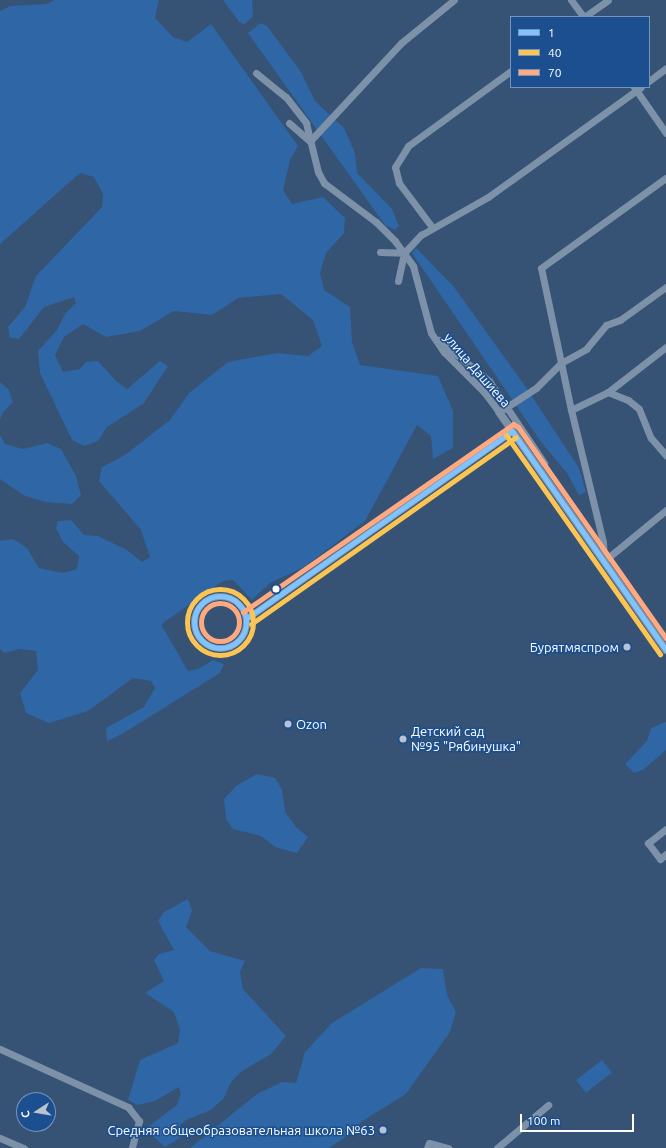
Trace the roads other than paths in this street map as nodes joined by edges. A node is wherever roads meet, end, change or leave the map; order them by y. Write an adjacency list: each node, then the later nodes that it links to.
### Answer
1 (454, 0): 13 (street)
2 (572, 0): 4 (street)
3 (608, 0): 5 (street)
4 (583, 16)
5 (585, 16)
6 (666, 68): 9 (street)
7 (510, 72): 15 (street)
8 (256, 73): 13 (street, улица Дашиева)
9 (650, 80)
10 (637, 88): 12 (street); 15 (street)
11 (289, 123): 13 (street)
12 (666, 133)
13 (310, 140): 17 (street, улица Дашиева)
14 (666, 178): 22 (street)
15 (432, 227): 17 (street)
16 (380, 252): 17 (street)
17 (404, 254): 18 (street); 20 (street, улица Дашиева)
18 (398, 281)
19 (666, 288): 22 (street)
20 (431, 333): 24 (street); 26 (street, улица Дашиева)
21 (666, 347): 23 (street)
22 (561, 363): 24 (street); 25 (street)
23 (608, 392): 25 (street); 28 (street)
24 (506, 406): 26 (street); 29 (street)
25 (571, 410): 31 (street)
26 (498, 412): 27 (street, улица Дашиева)
27 (512, 431): 31 (street, улица Дашиева); 32 (street)
28 (666, 455)
29 (544, 463)
30 (666, 510): 31 (street)
31 (604, 561): 33 (street, улица Дашиева)
32 (247, 618): 32 (street)
33 (666, 648)
34 (666, 829): 35 (street)
35 (666, 854)
36 (0, 1049): 40 (street)
37 (548, 1105): 43 (street)
38 (0, 1138): 39 (street)
39 (24, 1148)
40 (132, 1148)
41 (427, 1148): 42 (street)
42 (448, 1148)
43 (497, 1148)

